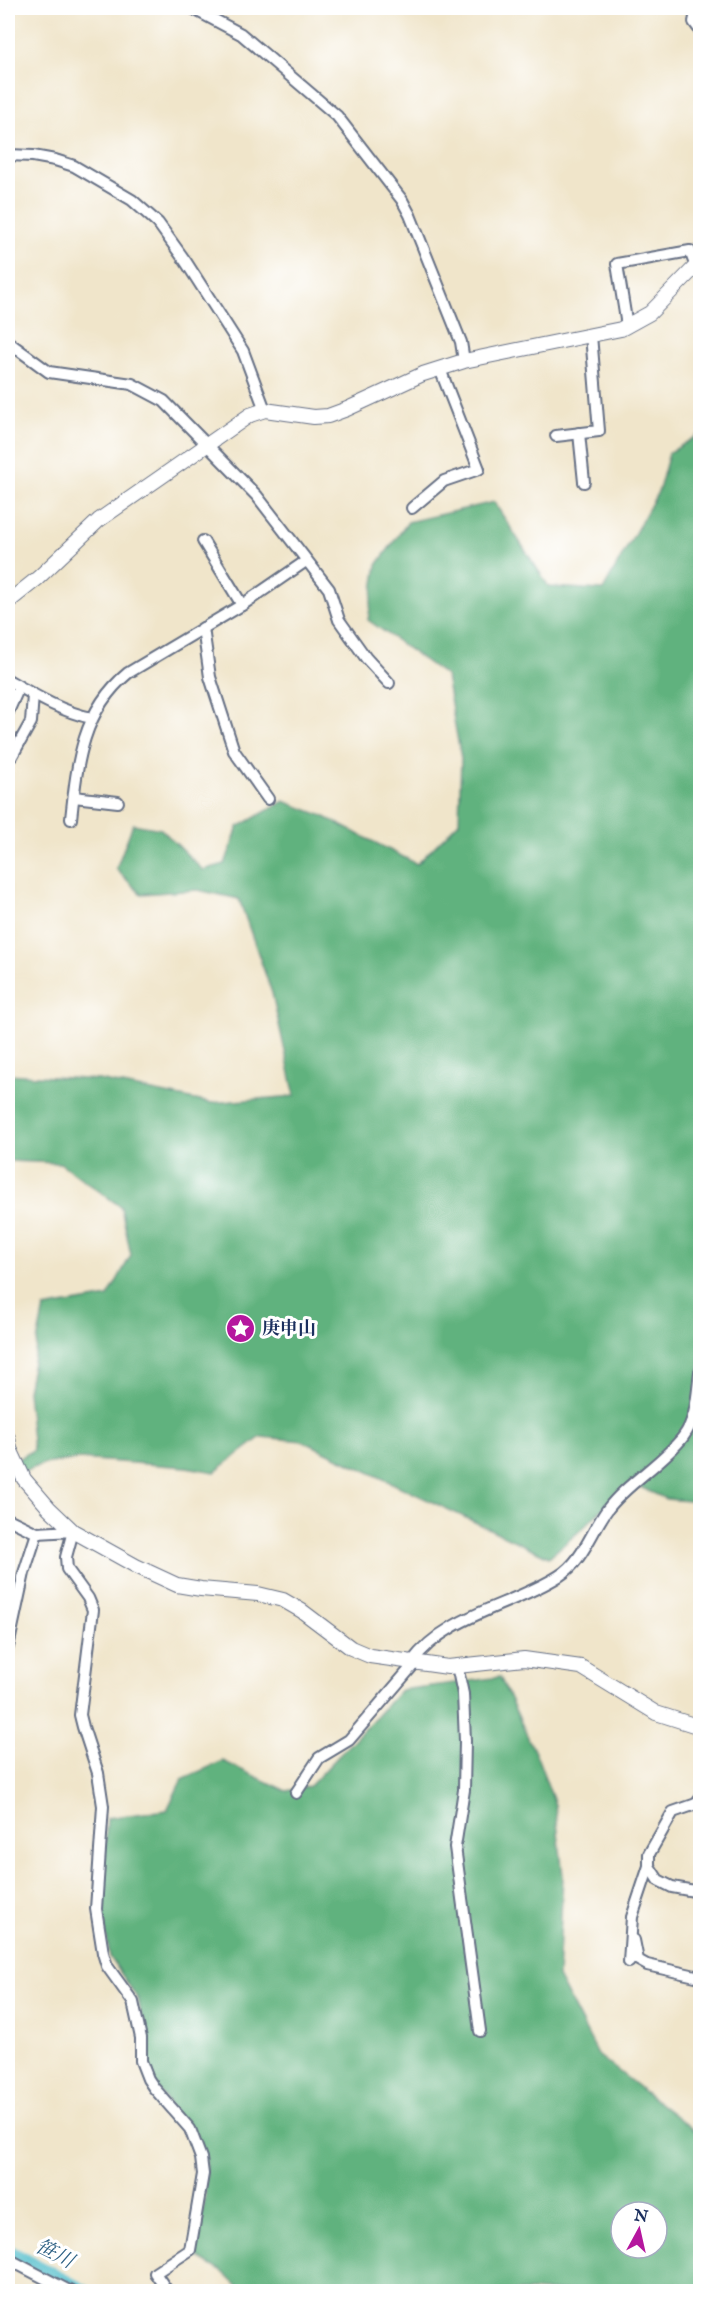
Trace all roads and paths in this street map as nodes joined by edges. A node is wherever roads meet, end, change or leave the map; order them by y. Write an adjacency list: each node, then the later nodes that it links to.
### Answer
1 (192, 8): 9 (street)
2 (697, 8): 3 (street)
3 (700, 30)
4 (8, 155): 11 (street)
5 (698, 265): 6 (street); 6 (street)
6 (627, 326): 7 (street)
7 (591, 335): 9 (street); 12 (street)
8 (8, 342): 14 (street)
9 (464, 361): 10 (street)
10 (440, 369): 11 (street); 16 (street)
11 (265, 410): 14 (street)
12 (579, 433): 13 (street); 15 (street)
13 (556, 436)
14 (206, 446): 18 (street); 19 (street)
15 (584, 482)
16 (412, 508)
17 (204, 541): 20 (street)
18 (306, 561): 20 (street); 23 (street)
19 (8, 602)
20 (242, 605): 21 (street)
21 (203, 628): 27 (street); 30 (street)
22 (8, 680): 24 (street)
23 (389, 683)
24 (19, 687): 25 (street); 26 (street)
25 (33, 695): 27 (street); 28 (street)
26 (8, 712)
27 (92, 718): 29 (street)
28 (8, 753)
29 (74, 797): 31 (street); 32 (street)
30 (268, 799)
31 (118, 802)
32 (71, 819)
33 (700, 1372): 39 (street)
34 (8, 1438): 36 (street)
35 (8, 1519): 37 (street)
36 (73, 1531): 37 (street); 39 (street); 52 (street)
37 (37, 1533): 38 (street)
38 (8, 1647)
39 (413, 1663): 40 (street); 42 (street)
40 (457, 1666): 41 (street); 49 (street)
41 (700, 1726)
42 (296, 1793)
43 (700, 1798): 44 (street)
44 (649, 1866): 45 (street); 46 (street)
45 (700, 1892)
46 (631, 1931): 47 (street); 48 (street)
47 (629, 1962)
48 (700, 1977)
49 (480, 2031)
50 (8, 2259): 51 (street)
51 (71, 2292)
52 (168, 2292)

